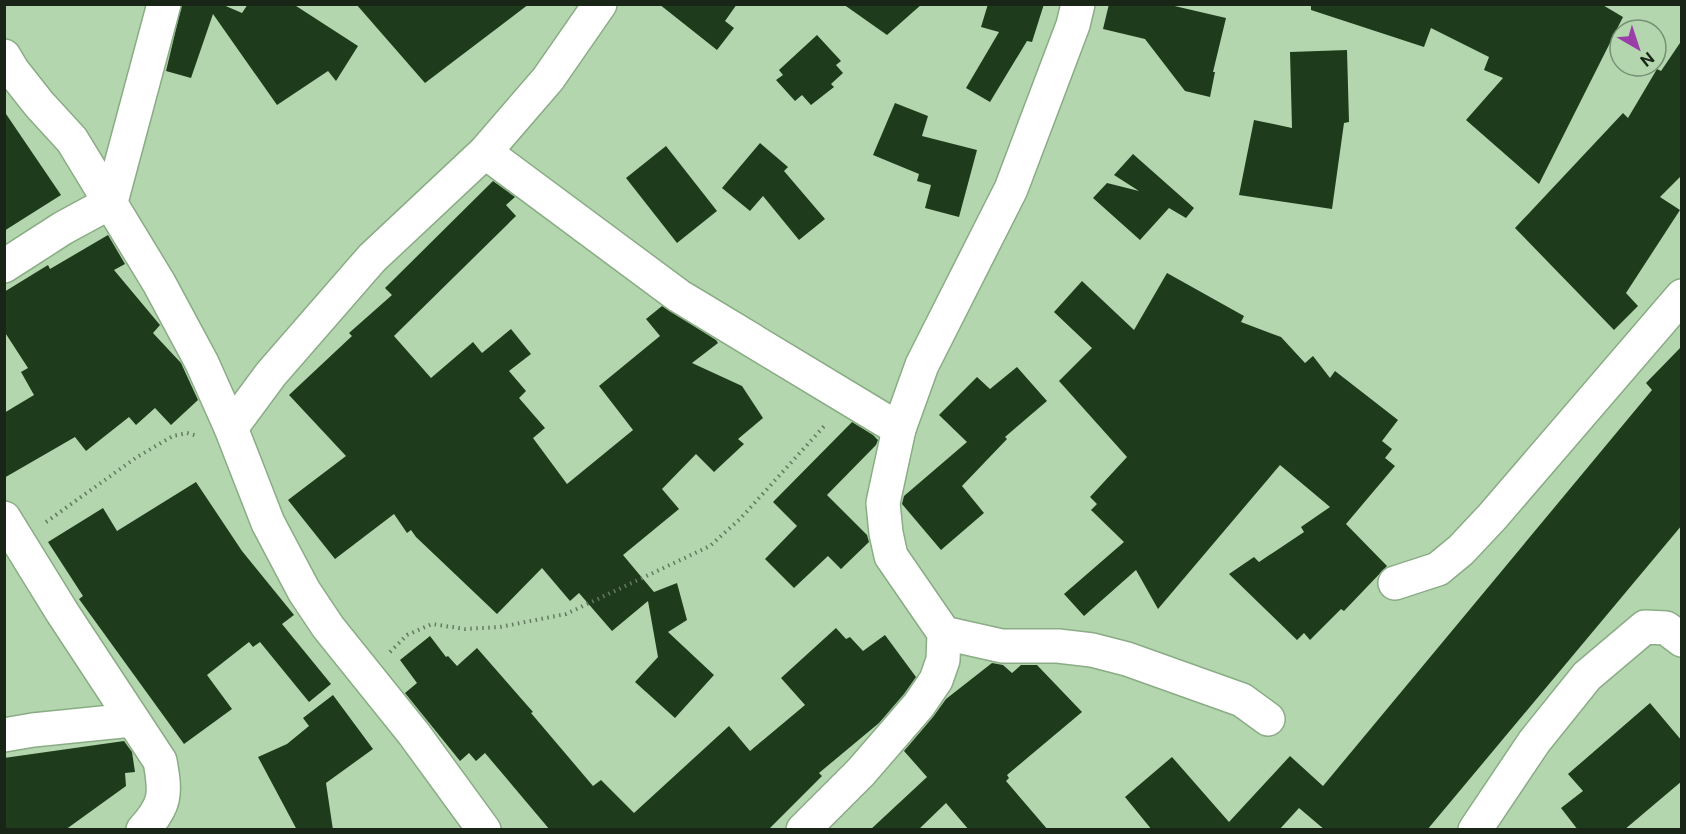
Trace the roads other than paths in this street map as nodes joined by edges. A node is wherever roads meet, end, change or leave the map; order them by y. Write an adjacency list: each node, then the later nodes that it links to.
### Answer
1 (164, 4): 6 (street)
2 (600, 4): 5 (street)
3 (1078, 4): 10 (street)
4 (4, 56): 6 (street)
5 (485, 152): 9 (street); 10 (street)
6 (111, 202): 7 (street); 9 (street)
7 (4, 266)
8 (1682, 296): 12 (street)
9 (231, 428): 19 (street)
10 (899, 429): 13 (street)
11 (12, 530): 16 (street)
12 (1395, 584)
13 (944, 633): 15 (street); 20 (street)
14 (1682, 640): 21 (street)
15 (1268, 719)
16 (132, 720): 17 (street); 18 (street)
17 (4, 735)
18 (143, 830)
19 (484, 830)
20 (803, 830)
21 (1476, 830)

